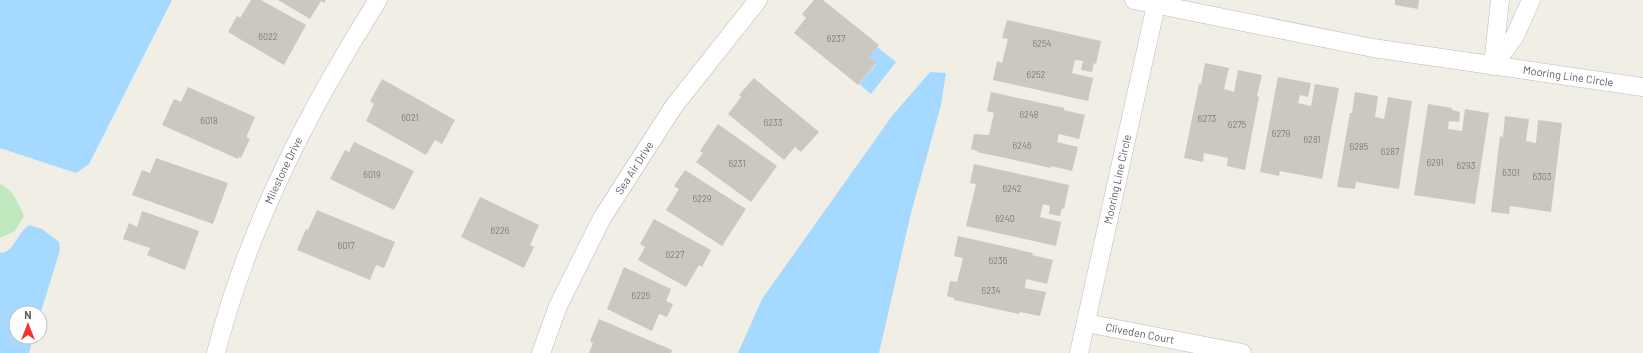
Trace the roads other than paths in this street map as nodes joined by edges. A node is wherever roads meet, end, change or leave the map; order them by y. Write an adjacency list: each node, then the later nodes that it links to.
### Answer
1 (378, 0): 10 (street, Milestone Drive)
2 (758, 0): 11 (street, Sea Air Drive)
3 (1134, 0): 6 (street, Mooring Line Circle)
4 (1500, 0): 7 (street)
5 (1531, 0): 7 (street)
6 (1156, 5): 7 (street, Mooring Line Circle); 9 (street, Mooring Line Circle)
7 (1493, 66): 8 (street, Mooring Line Circle)
8 (1643, 87)
9 (1086, 323): 12 (street, Mooring Line Circle); 13 (street, Cliveden Court)
10 (216, 353)
11 (541, 353)
12 (1079, 353)
13 (1242, 353)

